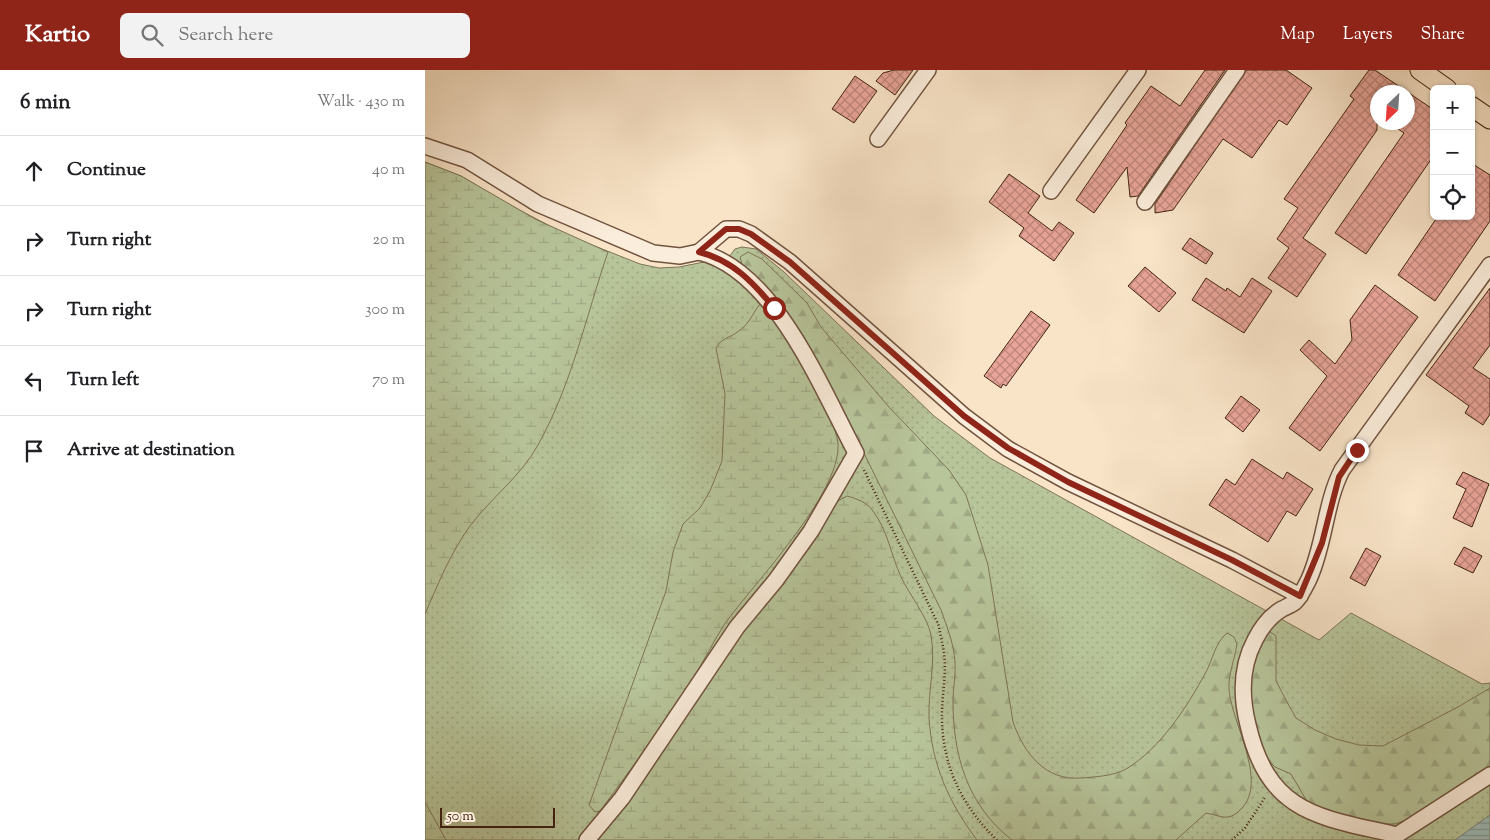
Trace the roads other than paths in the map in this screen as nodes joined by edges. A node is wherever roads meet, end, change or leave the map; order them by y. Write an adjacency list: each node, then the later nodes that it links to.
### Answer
1 (928, 70): 8 (street)
2 (1138, 70): 10 (street)
3 (1237, 70): 11 (street)
4 (1420, 70): 5 (main road)
5 (1441, 85)
6 (1475, 109): 7 (main road)
7 (1490, 119)
8 (878, 139)
9 (425, 146): 12 (street)
10 (1051, 192)
11 (1145, 202)
12 (699, 252): 14 (street); 17 (street)
13 (1490, 265): 14 (street)
14 (1300, 596): 16 (street)
15 (1490, 775): 16 (street)
16 (1394, 837)
17 (587, 840)

